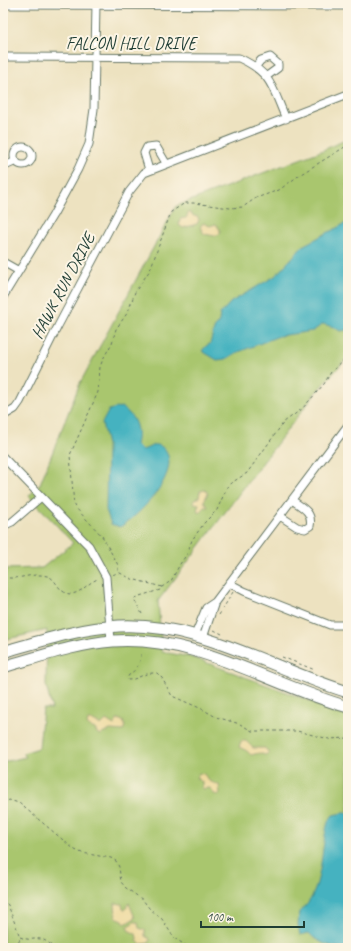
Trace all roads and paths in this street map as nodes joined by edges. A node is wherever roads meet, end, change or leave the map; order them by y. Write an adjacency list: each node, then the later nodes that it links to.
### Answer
1 (95, 3): 2 (street); 3 (street); 6 (street)
2 (3, 4)
3 (201, 4): 4 (street)
4 (348, 5)
5 (3, 57): 6 (street, FALCON HILL DRIVE)
6 (94, 58): 7 (street, FALCON HILL DRIVE); 17 (street)
7 (256, 66): 8 (street, FALCON HILL DRIVE); 8 (street)
8 (266, 76): 10 (street, FALCON HILL DRIVE)
9 (348, 94): 10 (street, HAWK RUN DRIVE)
10 (286, 119): 13 (street, HAWK RUN DRIVE)
11 (348, 145): 27 (path)
12 (16, 161): 14 (street)
13 (166, 163): 15 (street, HAWK RUN DRIVE); 15 (street)
14 (3, 167)
15 (149, 170): 20 (street, HAWK RUN DRIVE)
16 (3, 262): 17 (street)
17 (19, 271): 18 (street)
18 (3, 297)
19 (348, 356): 31 (path)
20 (3, 416)
21 (348, 425): 24 (street)
22 (3, 458): 23 (street)
23 (41, 497): 26 (street); 29 (street)
24 (292, 500): 25 (street); 25 (street)
25 (280, 516): 30 (street)
26 (3, 526)
27 (118, 572): 29 (path); 31 (path)
28 (3, 577): 29 (path)
29 (106, 577): 36 (street)
30 (232, 584): 33 (path); 34 (street); 38 (street)
31 (162, 587): 32 (path)
32 (142, 614)
33 (216, 620)
34 (348, 625)
35 (213, 626): 37 (path)
36 (110, 627): 38 (main road); 39 (street); 40 (main road)
37 (213, 629)
38 (199, 636): 43 (main road)
39 (111, 642): 42 (main road); 44 (main road)
40 (3, 652)
41 (141, 654): 45 (path)
42 (3, 667)
43 (348, 692)
44 (348, 707)
45 (348, 738)
46 (3, 804): 51 (path)
47 (3, 899): 48 (path)
48 (20, 937): 49 (path); 50 (path)
49 (17, 948)
50 (55, 948)
51 (190, 948)

